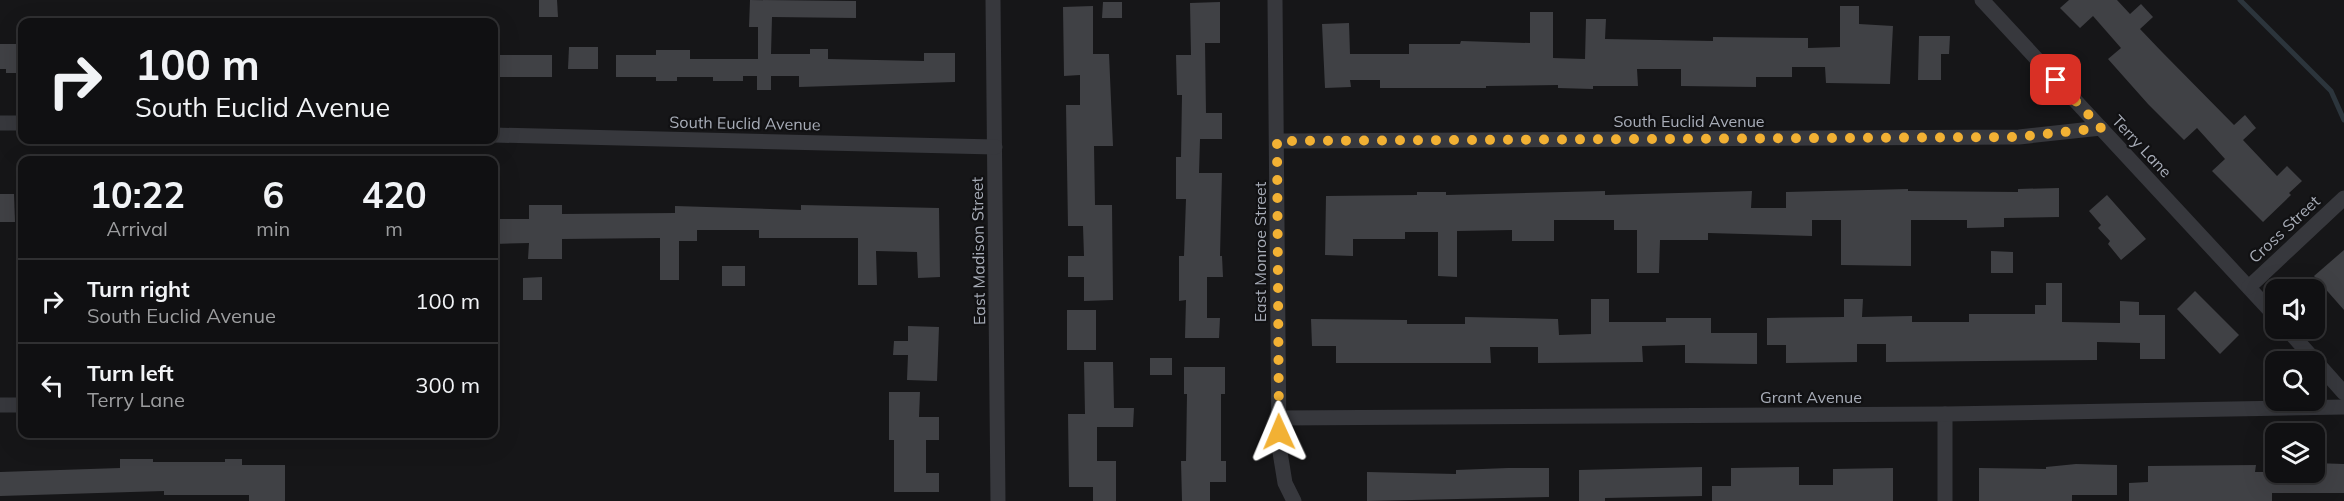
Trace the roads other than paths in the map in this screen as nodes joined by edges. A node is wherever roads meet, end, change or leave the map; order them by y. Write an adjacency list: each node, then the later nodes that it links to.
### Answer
1 (993, 0): 9 (street, East Madison Street)
2 (1275, 0): 8 (street, East Monroe Street)
3 (1982, 0): 6 (street, Terry Lane)
4 (0, 123): 5 (street)
5 (18, 123)
6 (2101, 128): 8 (street, South Euclid Avenue); 11 (street, Terry Lane)
7 (498, 135): 9 (street, South Euclid Avenue)
8 (1277, 141): 19 (street, East Monroe Street)
9 (995, 147): 20 (street, East Madison Street)
10 (2344, 198): 11 (street, Cross Street)
11 (2249, 287): 12 (street, Terry Lane)
12 (2265, 305)
13 (2296, 339): 14 (street)
14 (2344, 393)
15 (0, 405): 16 (street)
16 (18, 405)
17 (2344, 407): 18 (street, Grant Avenue)
18 (1945, 414): 19 (street, Grant Avenue); 22 (street)
19 (1279, 418): 21 (street, East Monroe Street)
20 (998, 501)
21 (1294, 501)
22 (1945, 501)

